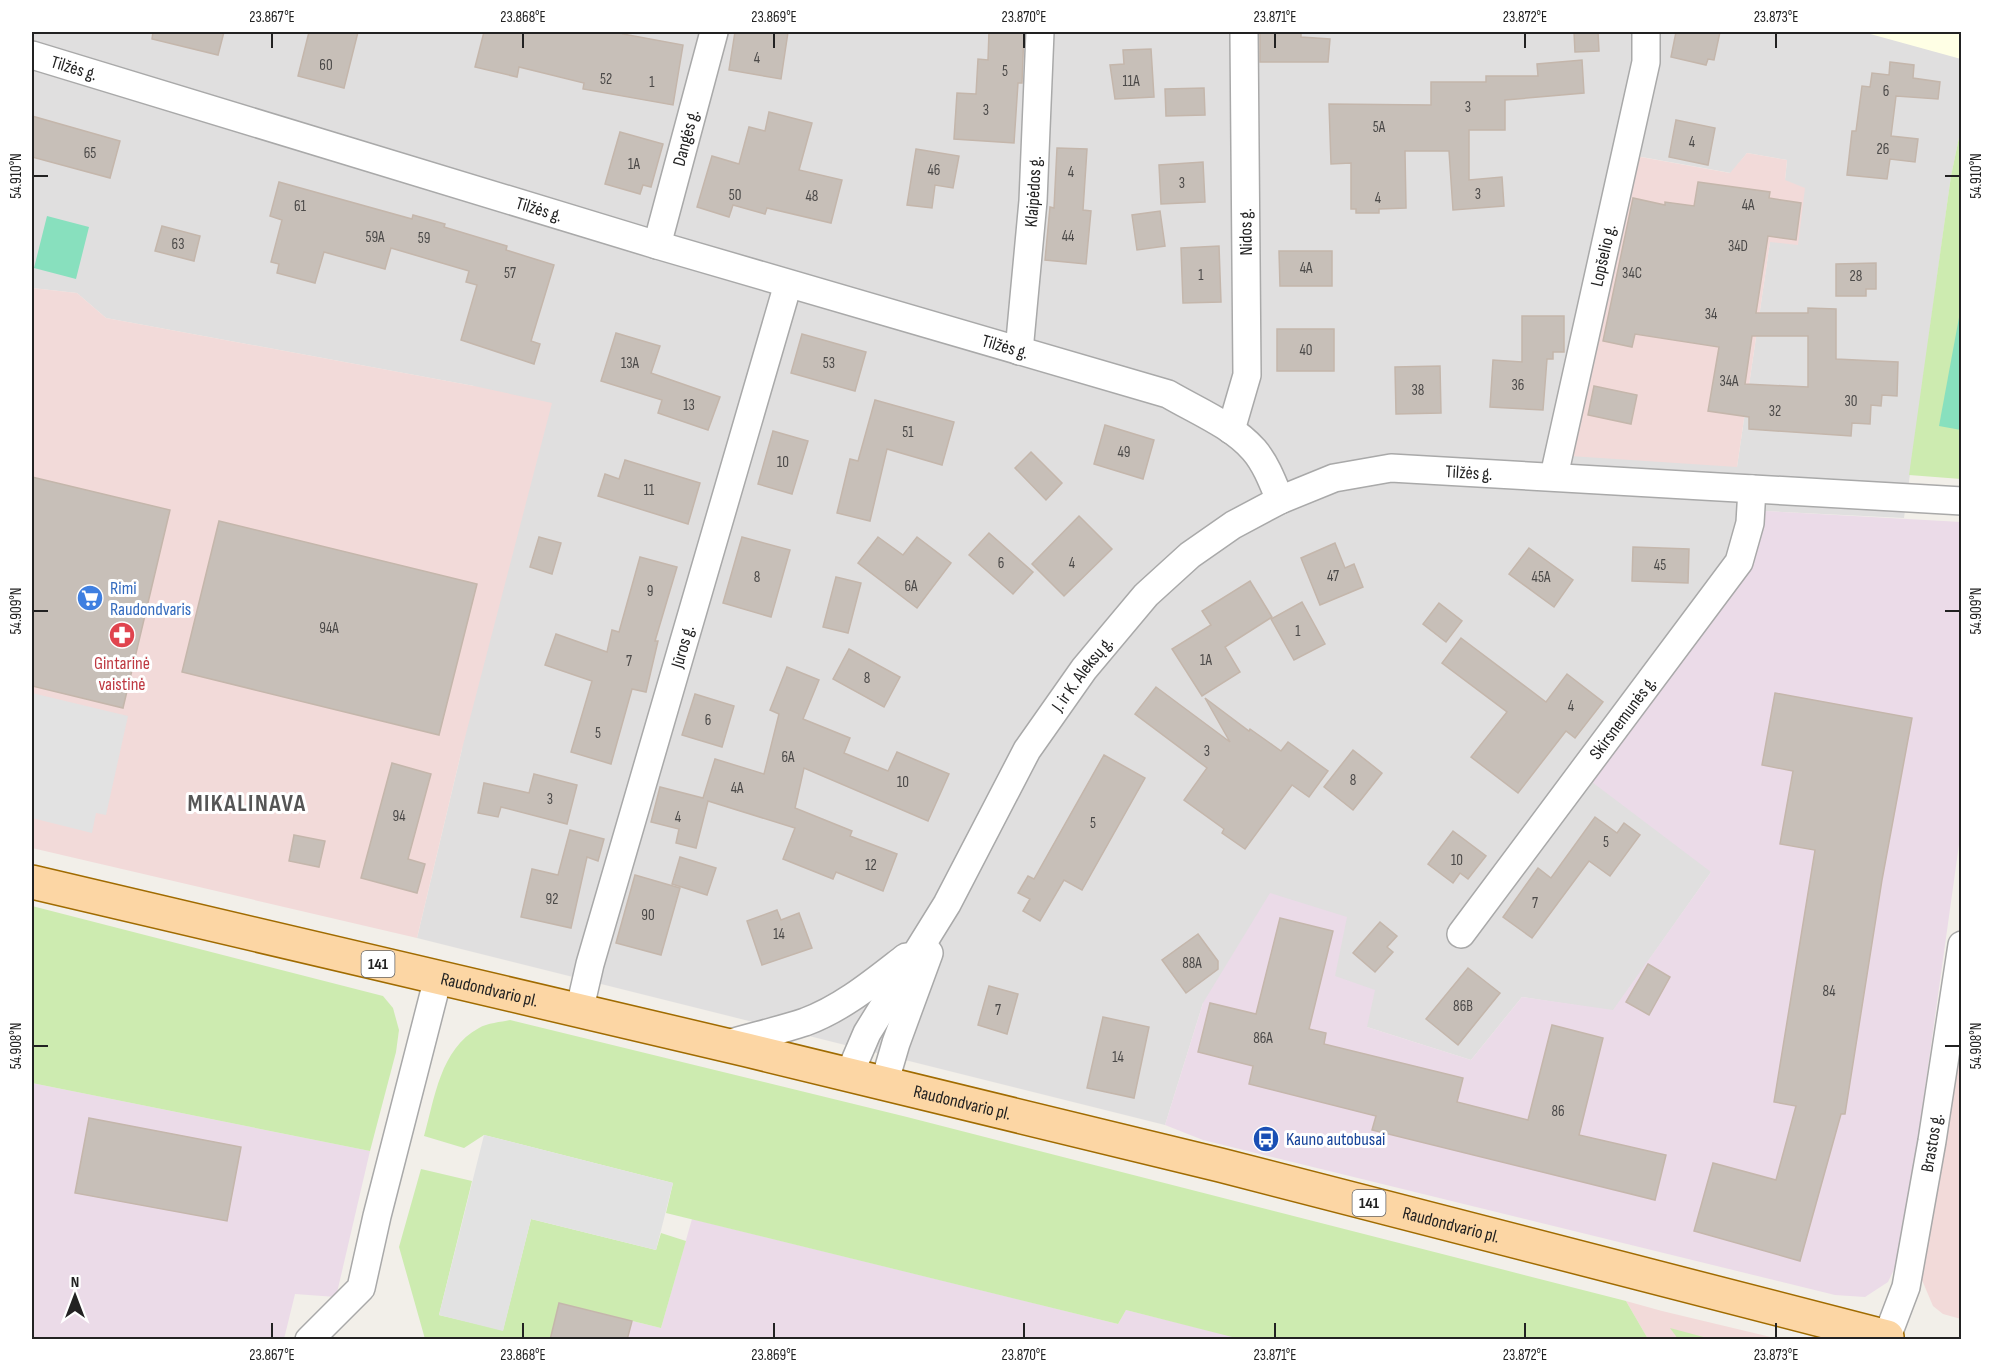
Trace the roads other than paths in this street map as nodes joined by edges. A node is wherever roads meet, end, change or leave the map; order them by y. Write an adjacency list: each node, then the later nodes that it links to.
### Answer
1 (714, 32): 6 (street, Dangės g.)
2 (1040, 32): 8 (street, Klaipėdos g.)
3 (1244, 32): 9 (street, Nidos g.)
4 (1646, 32): 10 (street, Lopšelio g.)
5 (32, 55): 6 (street, Tilžės g.)
6 (657, 245): 7 (street, Tilžės g.)
7 (788, 284): 8 (street, Tilžės g.); 20 (street, Jūros g.)
8 (1019, 351): 9 (street, Tilžės g.)
9 (1231, 430): 12 (street, Tilžės g.)
10 (1554, 477): 11 (street, Tilžės g.); 12 (street, Tilžės g.)
11 (1752, 489): 13 (street, Tilžės g.); 16 (street, Skirsnemunės g.)
12 (1281, 500): 15 (street, J. ir K. Aleksų g.)
13 (1962, 501)
14 (32, 882): 19 (main road, Raudondvario pl. / 141)
15 (947, 904): 18 (street, J. ir K. Aleksų g.); 23 (street, J. ir K. Aleksų g.)
16 (1461, 934)
17 (1962, 945): 24 (street, Brastos g.)
18 (919, 947): 21 (street, J. ir K. Aleksų g.); 22 (street, J. ir K. Aleksų g.)
19 (438, 978): 20 (main road, Raudondvario pl. / 141); 25 (street)
20 (579, 1012): 21 (main road, Raudondvario pl. / 141)
21 (724, 1045): 22 (main road, Raudondvario pl. / 141)
22 (849, 1075): 23 (main road, Raudondvario pl. / 141)
23 (884, 1084): 24 (main road, Raudondvario pl. / 141)
24 (1887, 1338)
25 (309, 1340)

